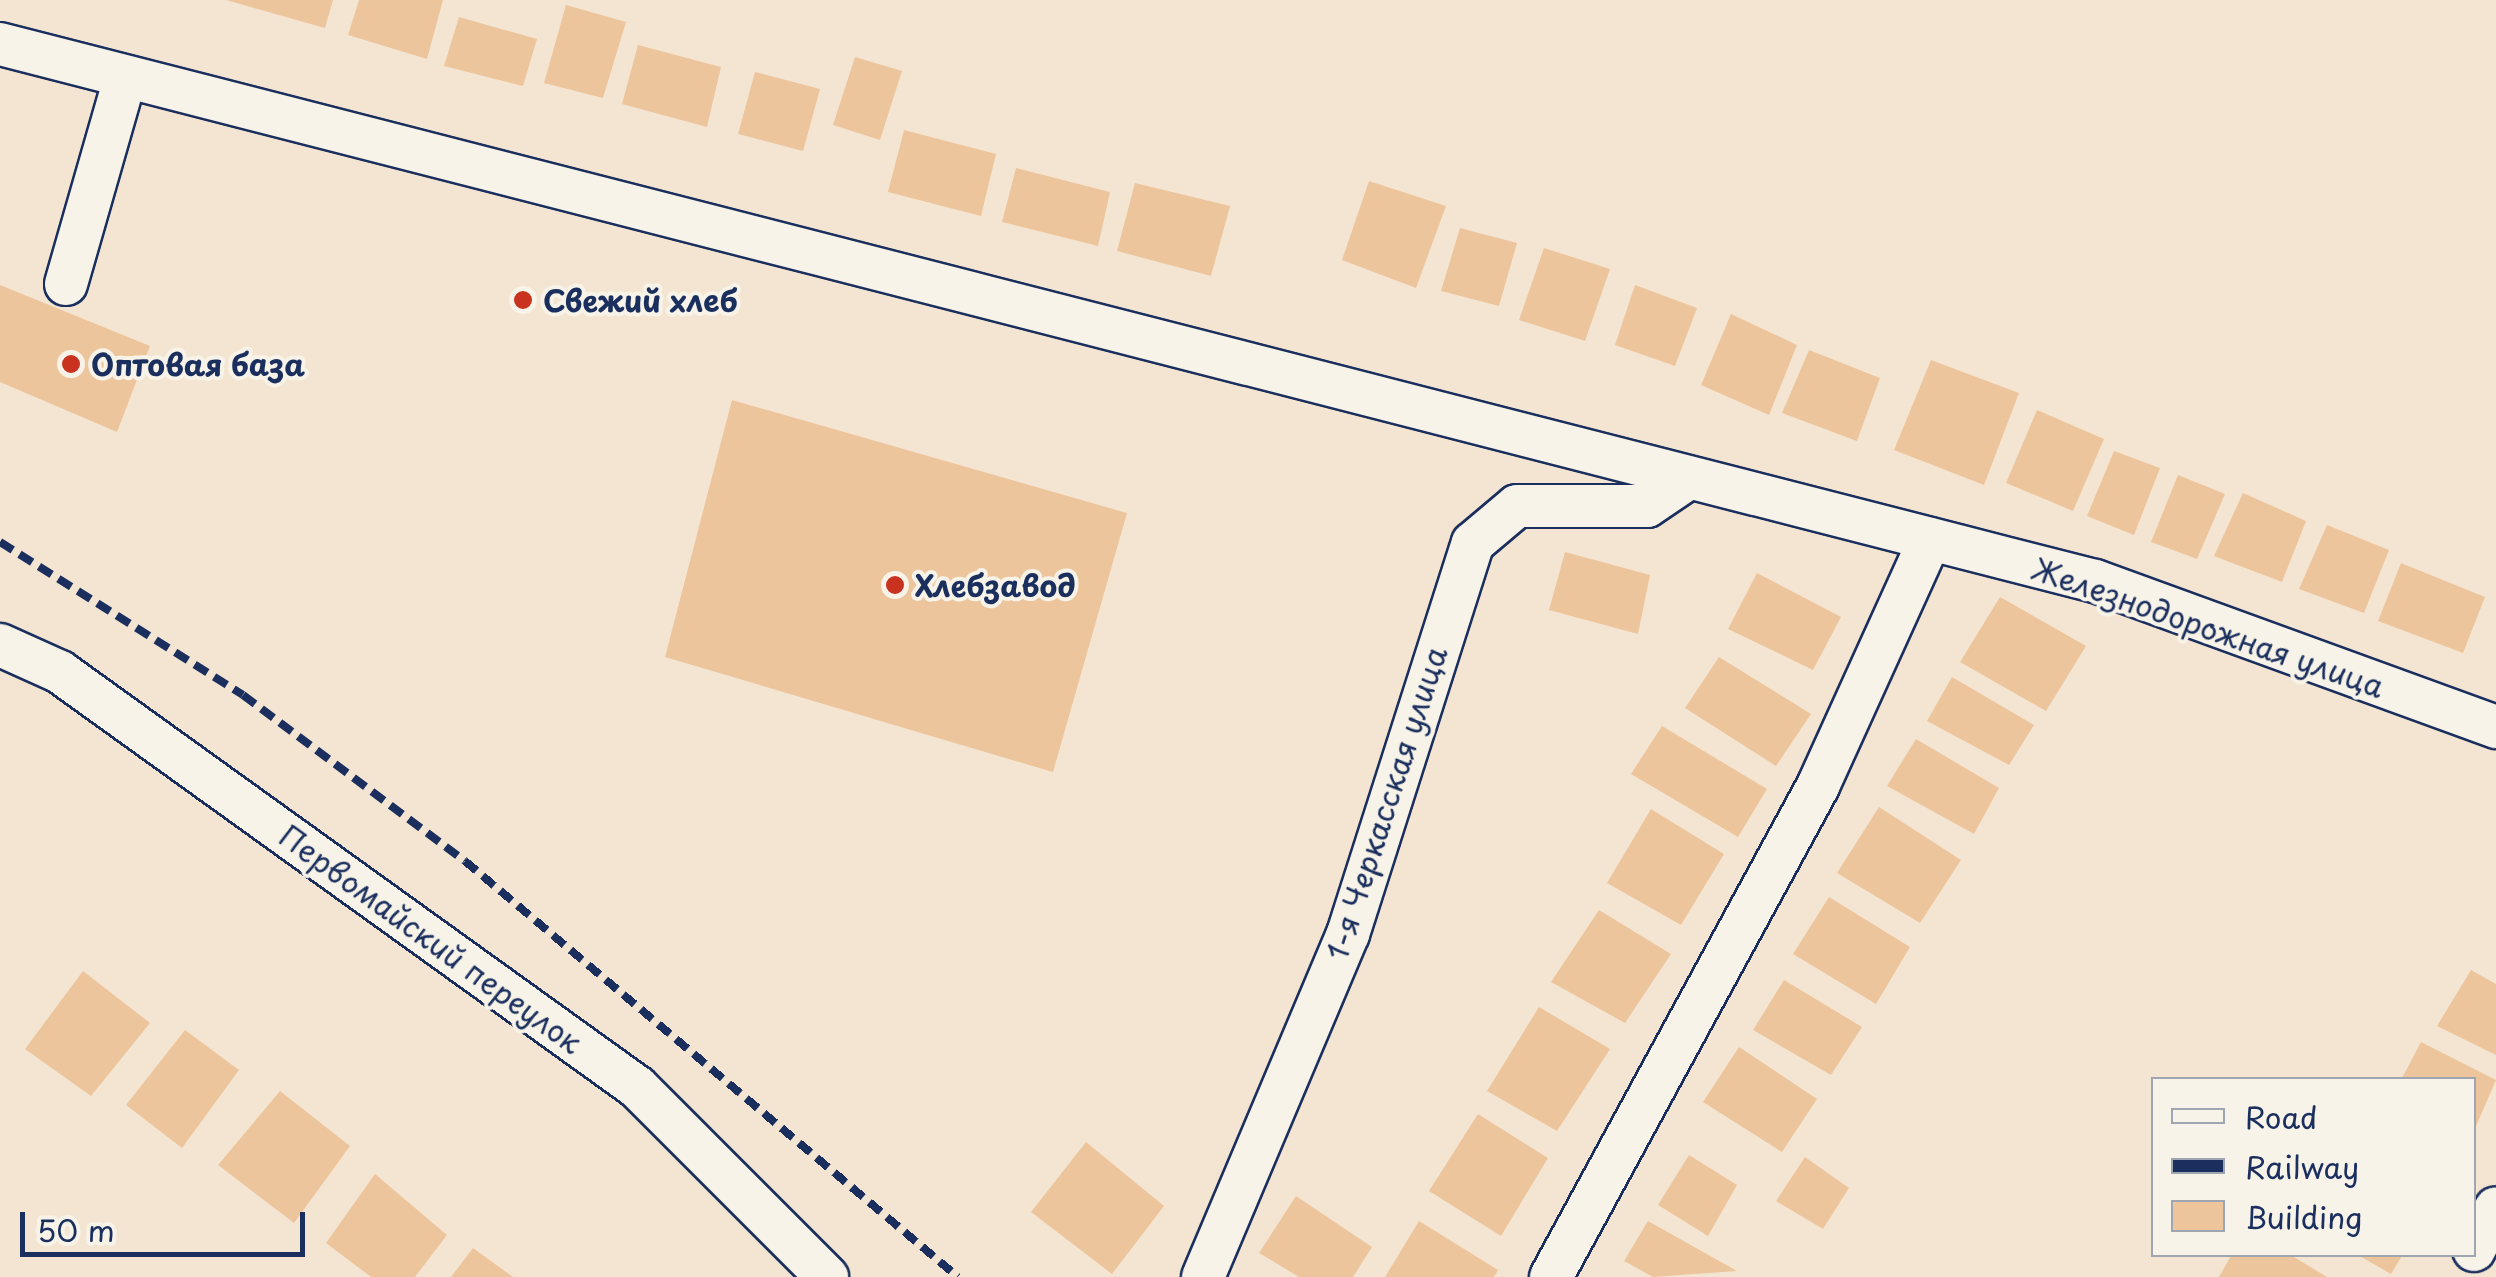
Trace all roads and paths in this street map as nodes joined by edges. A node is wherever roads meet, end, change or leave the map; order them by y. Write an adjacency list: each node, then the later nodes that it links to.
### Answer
1 (0, 44): 2 (street)
2 (125, 78): 3 (street); 4 (street, Железнодорожная улица)
3 (66, 284)
4 (1684, 481): 5 (street, Железнодорожная улица); 11 (street, 1-я Черкасская улица)
5 (1930, 538): 7 (street, Железнодорожная улица); 12 (street)
6 (0, 645): 10 (street, Первомайский переулок)
7 (2496, 728)
8 (2496, 1208): 9 (street)
9 (2476, 1245)
10 (826, 1277)
11 (1203, 1277)
12 (1551, 1277)

